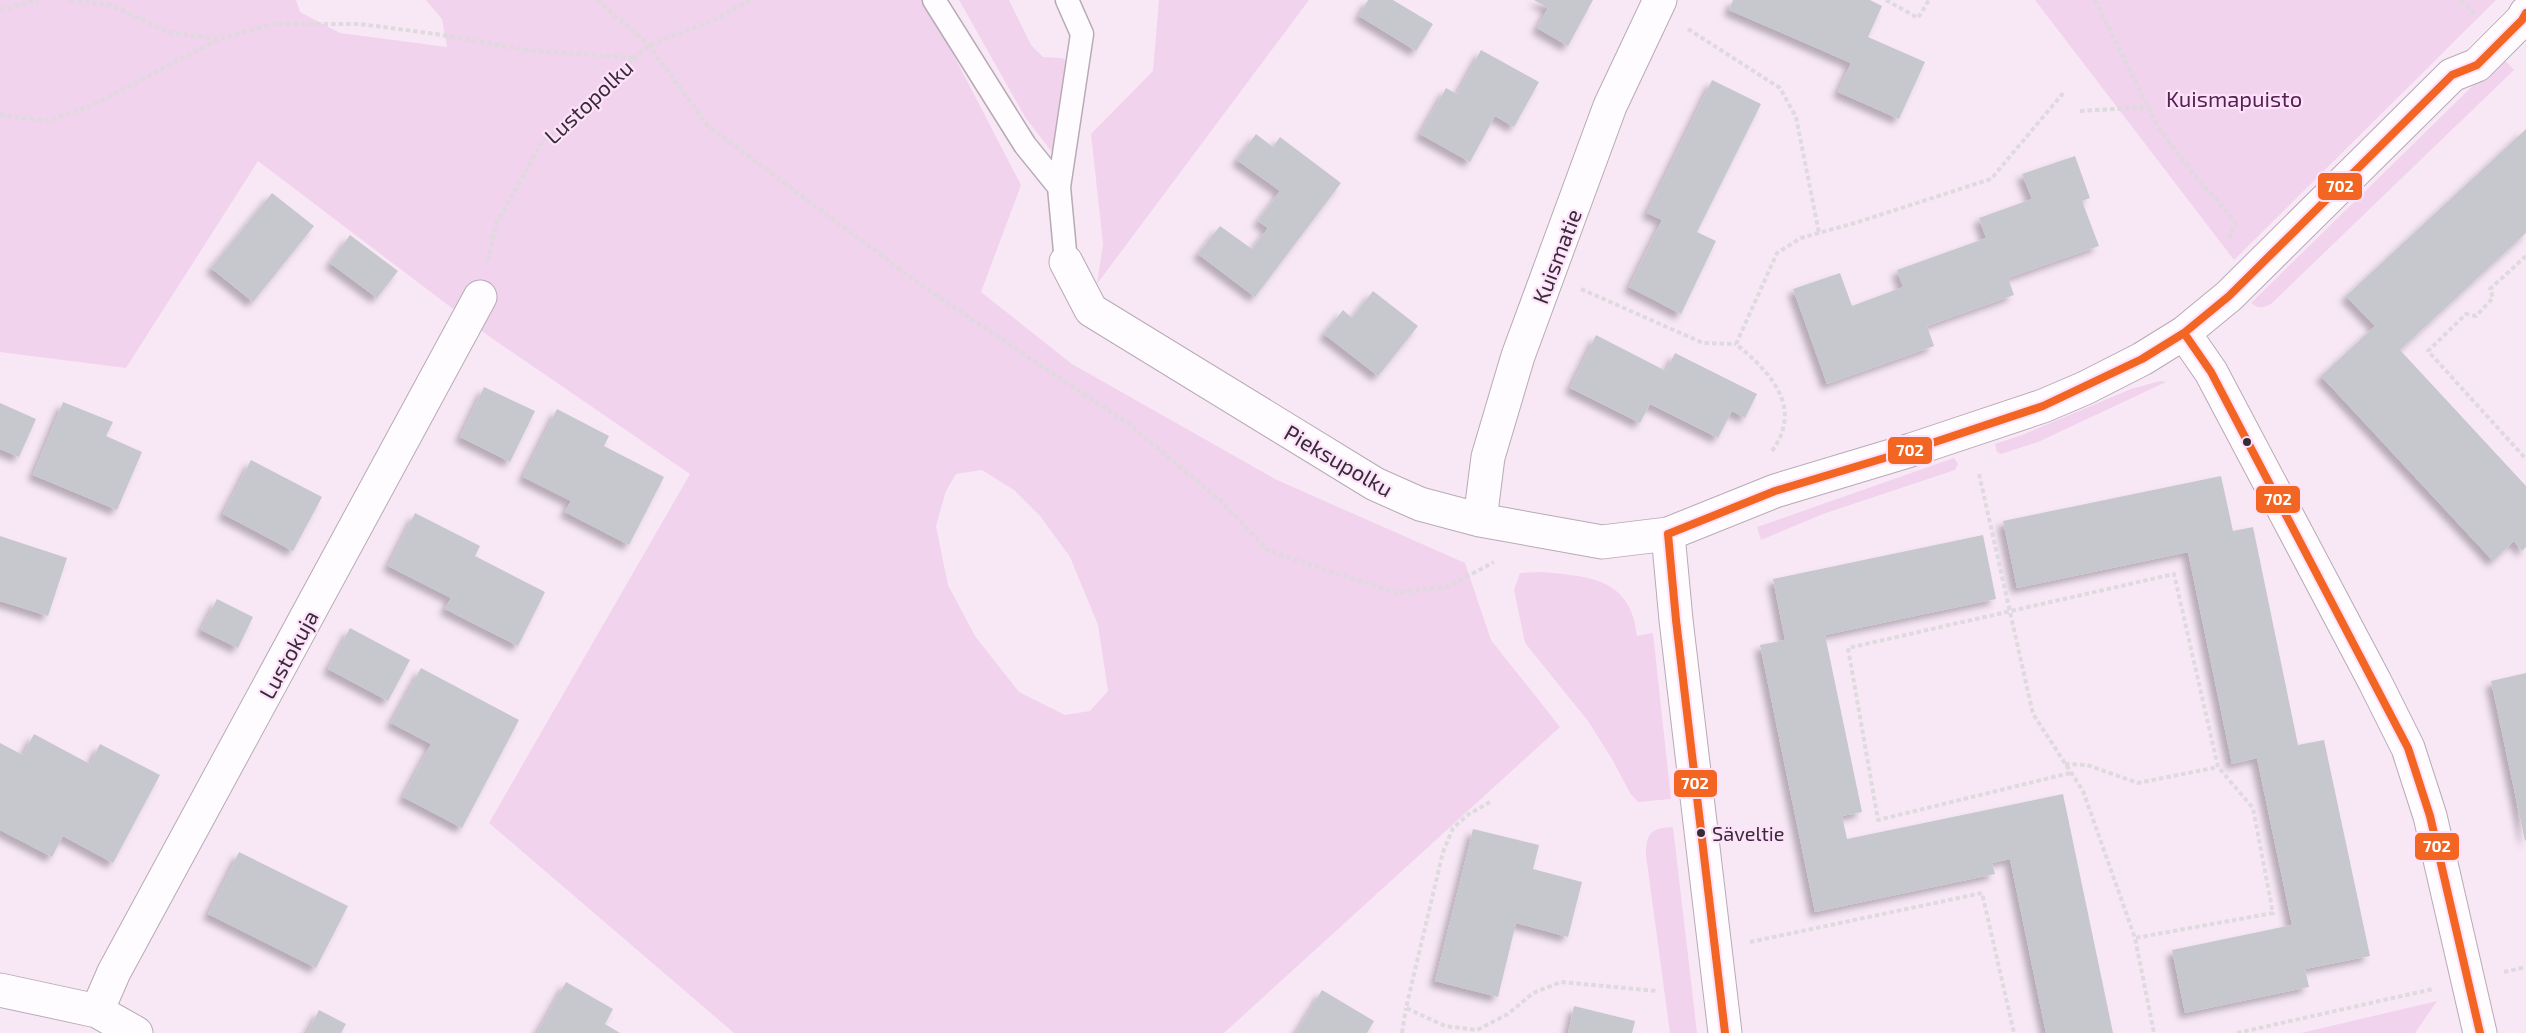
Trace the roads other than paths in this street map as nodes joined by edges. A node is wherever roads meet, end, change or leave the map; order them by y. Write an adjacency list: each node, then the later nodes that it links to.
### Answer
1 (934, 0): 5 (lane)
2 (1067, 0): 5 (lane)
3 (1660, 0): 9 (street, Kuismatie)
4 (2526, 13): 8 (street)
5 (1059, 187): 6 (lane)
6 (1066, 262): 9 (street, Pieksupolku)
7 (480, 297): 12 (street, Lustokuja)
8 (2184, 333): 10 (street); 15 (street)
9 (1480, 520): 10 (street, Pieksupolku)
10 (1668, 534): 14 (street)
11 (0, 990): 12 (street)
12 (98, 1011): 13 (street)
13 (136, 1033)
14 (1725, 1033)
15 (2480, 1033)

